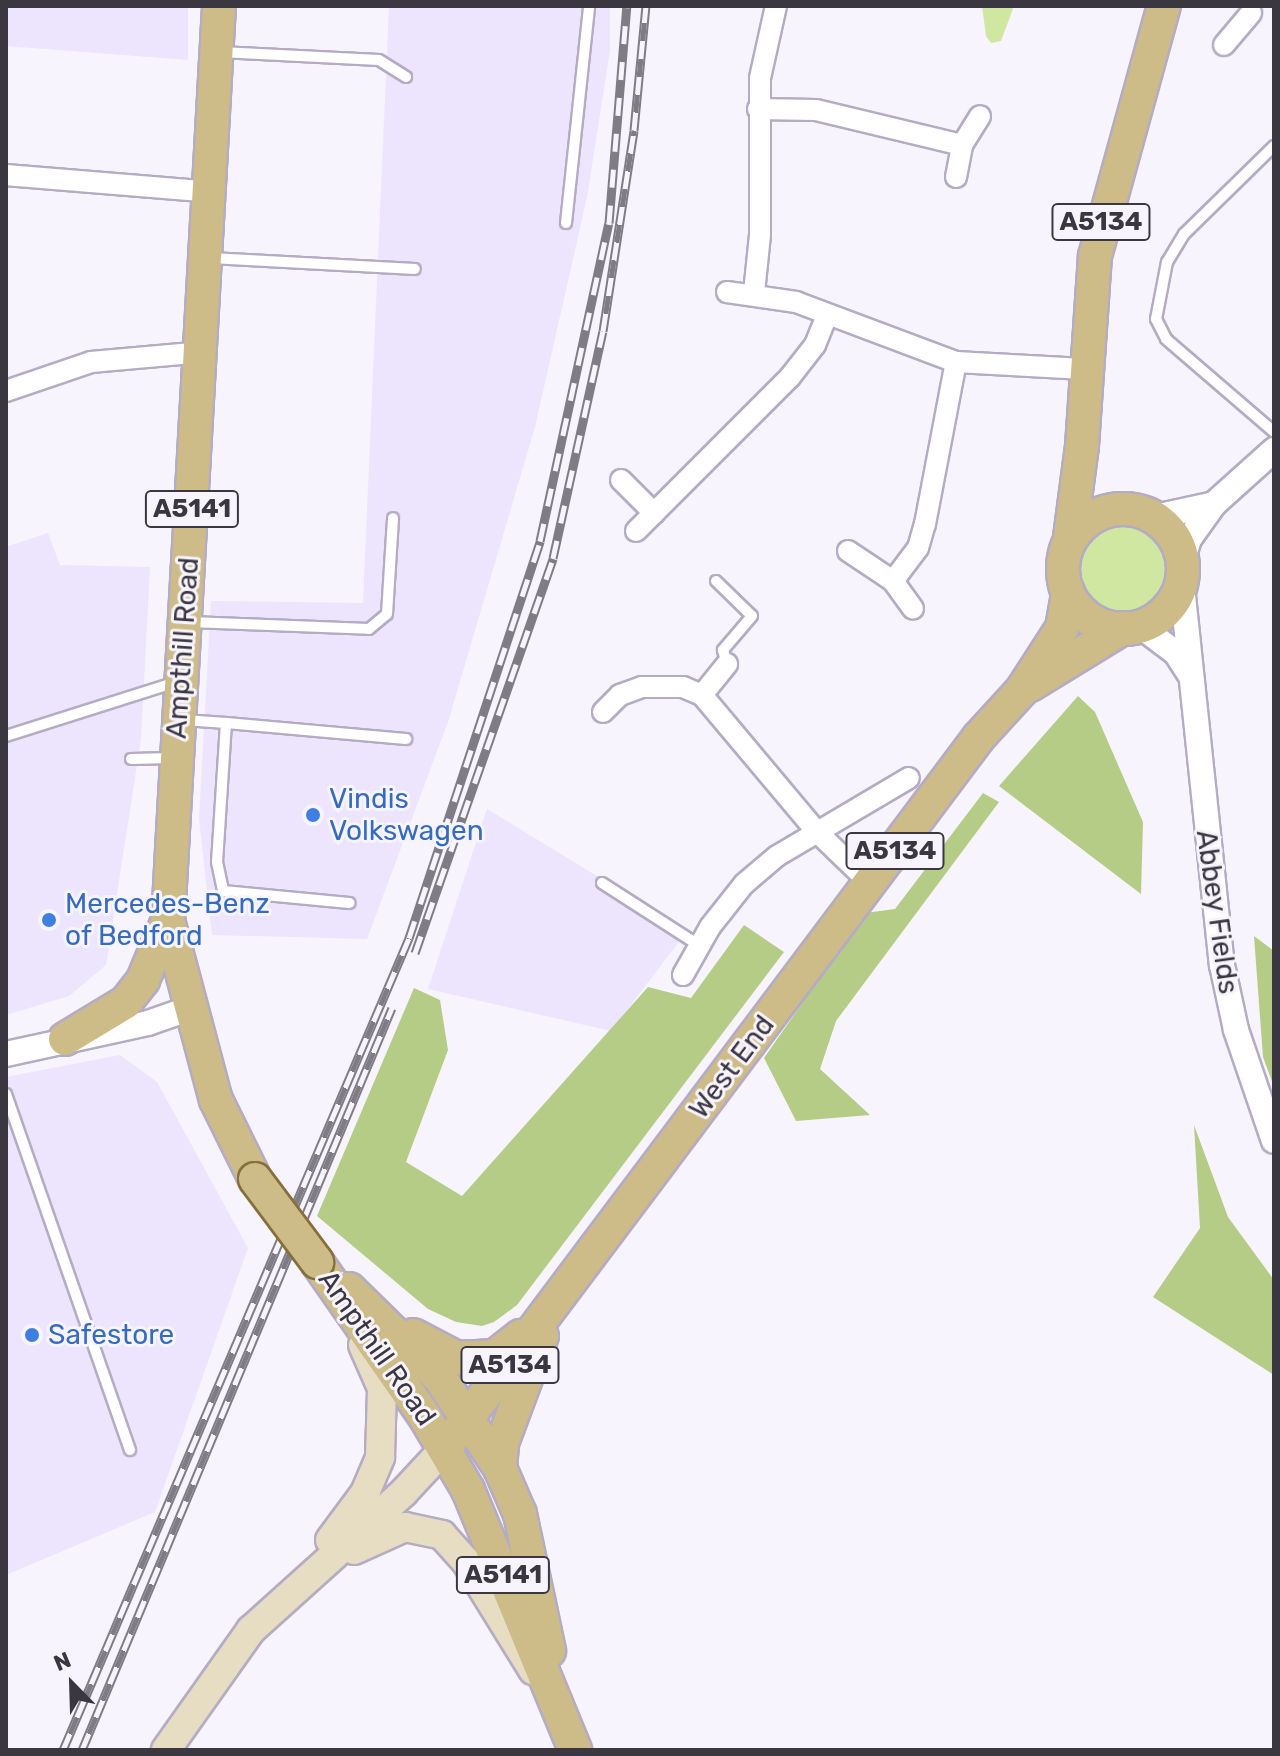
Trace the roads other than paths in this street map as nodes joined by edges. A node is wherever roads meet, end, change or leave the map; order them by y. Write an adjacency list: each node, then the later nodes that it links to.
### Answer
1 (219, 6): 7 (main road, Ampthill Road / A5141)
2 (589, 6): 16 (lane)
3 (776, 6): 9 (street)
4 (1164, 6): 24 (main road, A5134)
5 (1251, 8): 6 (street)
6 (1224, 45)
7 (218, 52): 8 (lane); 15 (main road, Ampthill Road / A5141)
8 (406, 77)
9 (758, 109): 11 (street); 20 (street)
10 (980, 116): 11 (street)
11 (962, 145): 14 (street)
12 (1274, 146): 26 (lane)
13 (6, 175): 15 (street)
14 (956, 177)
15 (212, 192): 17 (main road, Ampthill Road / A5141)
16 (566, 223)
17 (209, 258): 18 (lane); 22 (main road, Ampthill Road / A5141)
18 (415, 269)
19 (727, 292): 20 (street)
20 (754, 293): 21 (street)
21 (827, 315): 23 (street); 32 (street)
22 (204, 352): 25 (street); 43 (main road, Ampthill Road / A5141)
23 (956, 362): 24 (street); 40 (street)
24 (1084, 369): 27 (main road, A5134)
25 (6, 391)
26 (1274, 432)
27 (1082, 446): 31 (main road, A5134); 36 (main road, A5134)
28 (1274, 450): 30 (street)
29 (621, 480): 32 (street)
30 (1214, 504): 33 (street); 38 (street)
31 (1122, 509): 33 (main road); 36 (main road)
32 (654, 513): 35 (street)
33 (1155, 517): 38 (main road)
34 (393, 518): 43 (lane)
35 (636, 531)
36 (1070, 537): 41 (main road, A5134)
37 (848, 551): 40 (street)
38 (1182, 574): 44 (main road, A5134); 46 (street, Abbey Fields)
39 (716, 581): 45 (lane)
40 (893, 581): 42 (street)
41 (1068, 593): 44 (main road); 48 (main road, West End / A5134)
42 (913, 609)
43 (184, 622): 47 (main road, Ampthill Road / A5141)
44 (1131, 627): 46 (street); 48 (main road, West End / A5134)
45 (727, 664): 49 (street)
46 (1190, 675): 69 (street, Abbey Fields)
47 (181, 681): 51 (main road, Ampthill Road / A5141); 53 (lane)
48 (1022, 690): 60 (main road, West End / A5134)
49 (702, 695): 50 (street); 58 (street)
50 (603, 712)
51 (178, 720): 52 (lane); 55 (main road, Ampthill Road / A5141)
52 (226, 723): 54 (lane); 61 (lane)
53 (6, 736)
54 (406, 739)
55 (175, 758): 56 (lane); 62 (main road, Ampthill Road / A5141)
56 (131, 759)
57 (909, 778): 58 (street)
58 (817, 832): 60 (street); 63 (street)
59 (602, 883): 63 (lane)
60 (871, 884): 72 (main road, West End / A5134)
61 (349, 903)
62 (168, 920): 65 (main road, Ampthill Road / A5141); 66 (main road)
63 (700, 946): 64 (street)
64 (683, 975)
65 (188, 1009): 66 (street); 70 (main road, Ampthill Road / A5141, bridge)
66 (65, 1039): 67 (street)
67 (6, 1054)
68 (6, 1094): 75 (lane)
69 (1274, 1141)
70 (317, 1262): 71 (main road); 74 (main road, Ampthill Road / A5141); 77 (main road, Ampthill Road)
71 (372, 1309): 72 (main road); 73 (main road)
72 (551, 1310): 73 (main road, West End / A5134); 76 (main road)
73 (469, 1419): 74 (main road, West End / A5134); 76 (main road)
74 (445, 1448): 77 (main road, Ampthill Road); 78 (main road, A5141)
75 (130, 1450)
76 (500, 1468): 78 (main road)
77 (298, 1582): 78 (main road); 79 (main road, Ampthill Road)
78 (557, 1705): 80 (main road, A5141)
79 (166, 1750)
80 (575, 1750)

